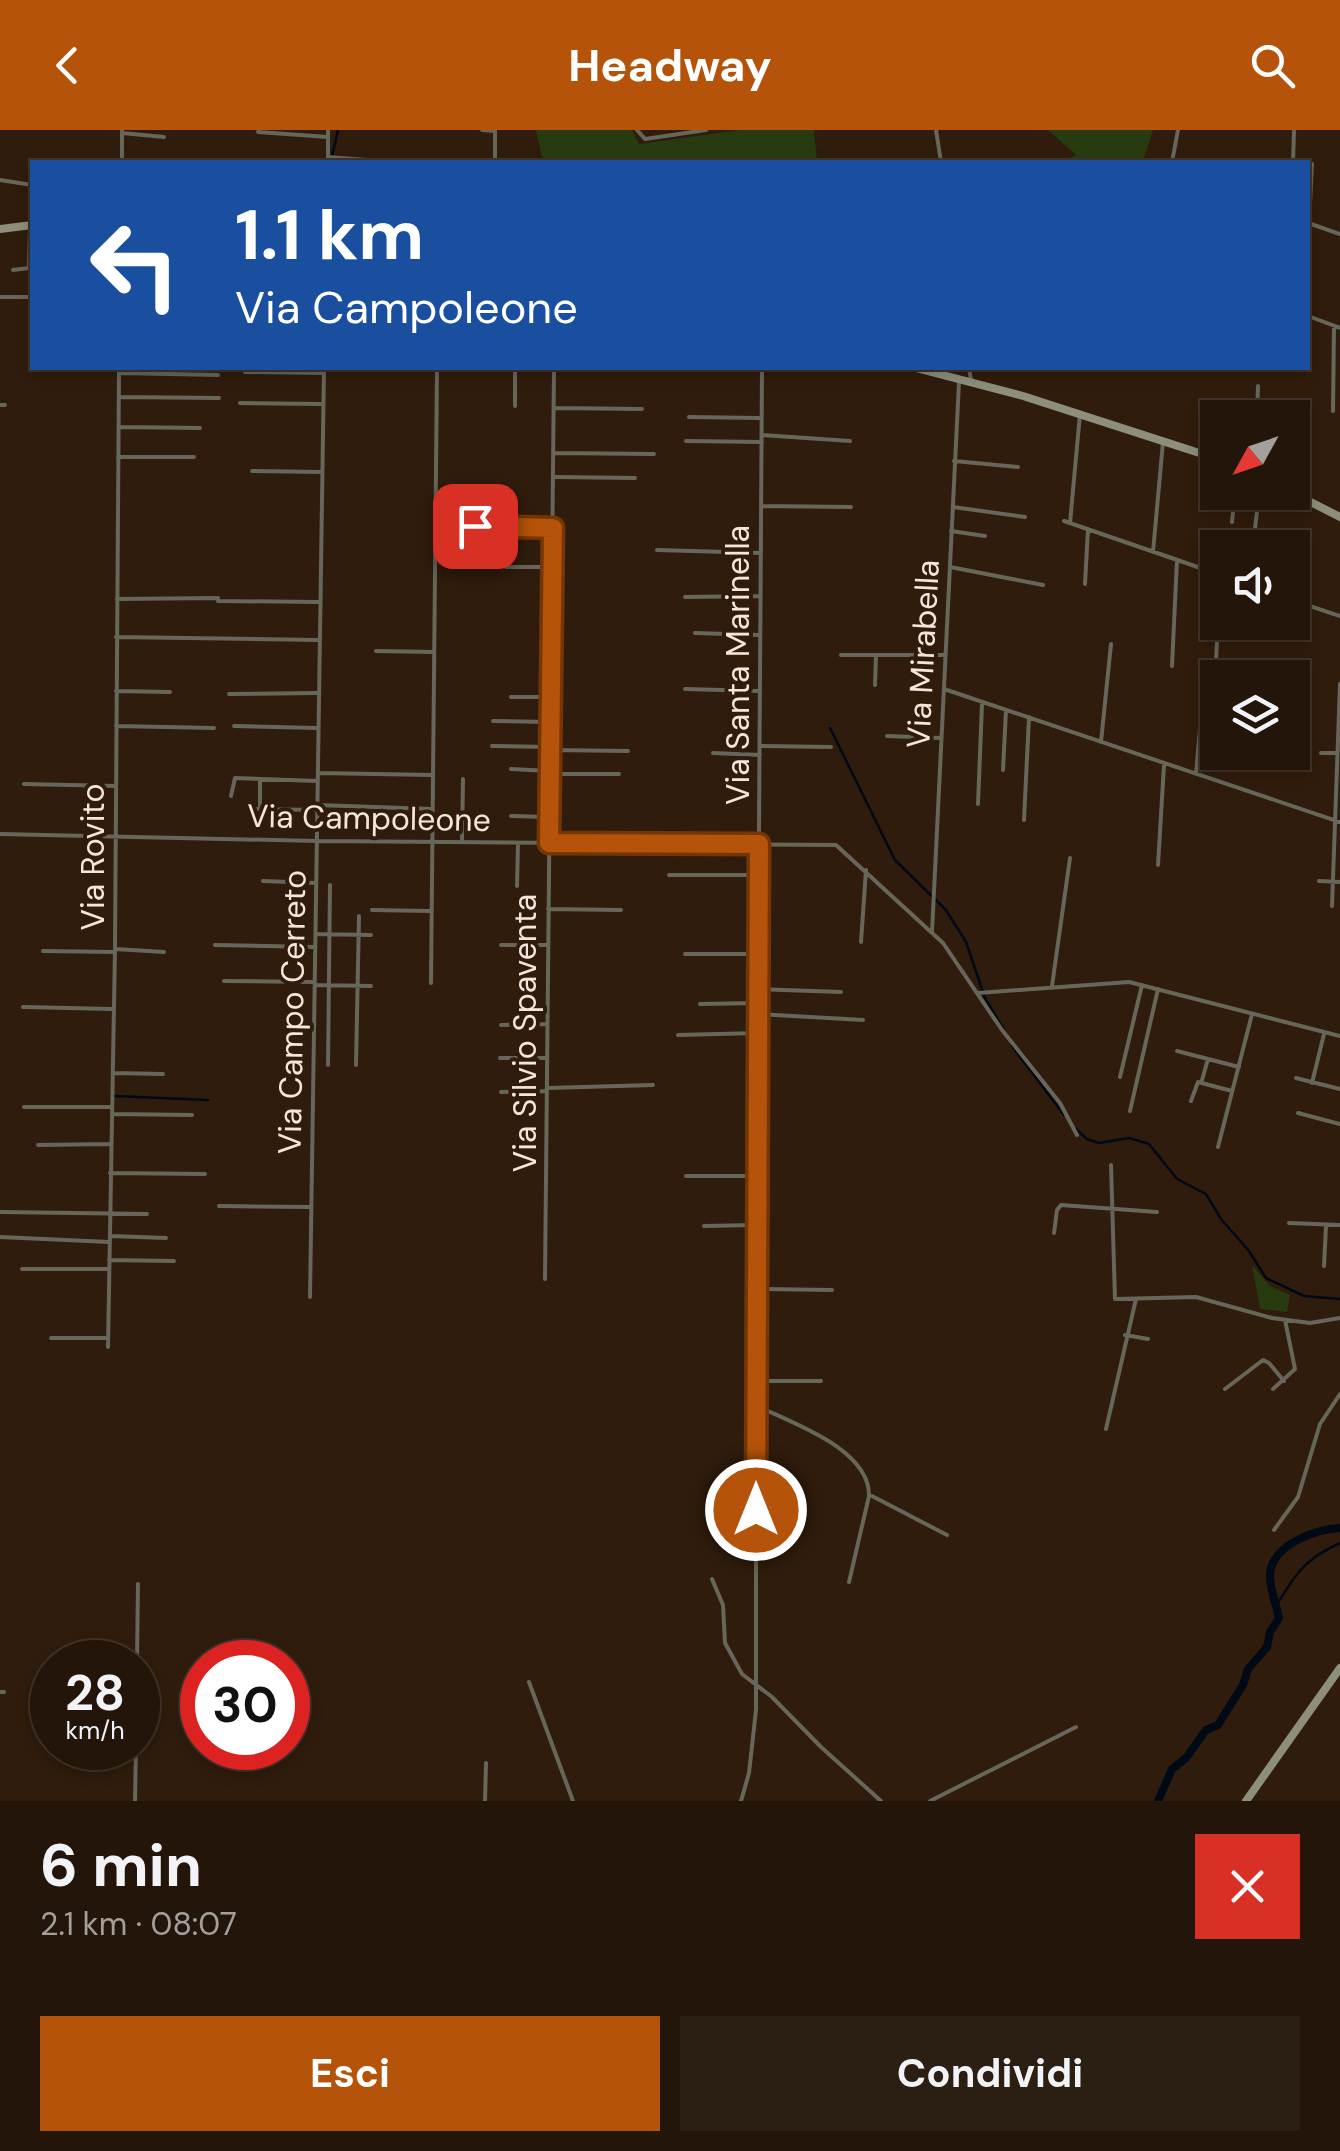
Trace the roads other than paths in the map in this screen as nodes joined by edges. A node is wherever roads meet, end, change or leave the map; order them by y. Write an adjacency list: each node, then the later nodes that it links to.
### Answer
1 (482, 130): 8 (street)
2 (637, 130): 3 (street)
3 (706, 130)
4 (936, 130): 15 (street)
5 (1178, 130): 16 (street)
6 (1294, 130): 17 (street)
7 (122, 131): 11 (street); 13 (street)
8 (495, 131): 14 (street)
9 (258, 132): 10 (street)
10 (328, 133): 12 (street)
11 (164, 136)
12 (330, 159)
13 (122, 160)
14 (494, 160)
15 (940, 160)
16 (1172, 160)
17 (1293, 160)
18 (1312, 164): 21 (street)
19 (0, 180): 20 (street)
20 (30, 185)
21 (1310, 194)
22 (1310, 224): 25 (street)
23 (30, 225): 24 (main road)
24 (0, 228)
25 (1340, 234)
26 (30, 246): 27 (street)
27 (12, 270)
28 (0, 296): 29 (street)
29 (30, 297)
30 (1310, 317): 31 (street)
31 (1337, 327): 44 (street)
32 (119, 370): 41 (street); 46 (street, Via Rovito)
33 (324, 370): 40 (street); 50 (street, Via Campo Cerreto)
34 (437, 370): 83 (street)
35 (515, 370): 51 (street)
36 (554, 370): 52 (street, Via Silvio Spaventa)
37 (762, 370): 57 (street, Via Santa Marinella)
38 (926, 370): 42 (main road)
39 (969, 370): 43 (street)
40 (245, 372)
41 (218, 375)
42 (959, 377): 43 (main road); 69 (street, Via Mirabella)
43 (971, 380): 55 (main road)
44 (1337, 382): 54 (street)
45 (1258, 386): 48 (street)
46 (119, 396): 47 (street); 58 (street, Via Rovito)
47 (219, 398)
48 (1258, 400)
49 (240, 402): 50 (street)
50 (322, 404): 72 (street, Via Campo Cerreto)
51 (515, 406)
52 (554, 408): 53 (street); 64 (street, Via Silvio Spaventa)
53 (642, 408)
54 (1333, 411)
55 (1080, 414): 62 (main road); 85 (street)
56 (689, 418): 57 (street)
57 (762, 418): 60 (street, Via Santa Marinella)
58 (118, 428): 59 (street); 67 (street, Via Rovito)
59 (200, 428)
60 (762, 438): 61 (street); 63 (street); 76 (street, Via Santa Marinella)
61 (686, 441)
62 (1163, 441): 65 (main road); 89 (street)
63 (850, 442)
64 (554, 453): 66 (street); 73 (street, Via Silvio Spaventa)
65 (1200, 453)
66 (654, 454)
67 (118, 457): 68 (street); 100 (street, Via Rovito)
68 (194, 457)
69 (954, 461): 70 (street); 78 (street, Via Mirabella)
70 (1018, 468)
71 (252, 472): 72 (street)
72 (321, 472): 101 (street, Via Campo Cerreto)
73 (553, 477): 74 (street); 84 (street, Via Silvio Spaventa)
74 (635, 478)
75 (1310, 502): 81 (main road)
76 (761, 506): 77 (street); 90 (street, Via Santa Marinella)
77 (851, 507)
78 (953, 507): 80 (street); 86 (street, Via Mirabella)
79 (1233, 510): 82 (street)
80 (1025, 517)
81 (1340, 517)
82 (1232, 522)
83 (436, 525): 84 (street); 110 (street)
84 (553, 528): 93 (street, Via Silvio Spaventa)
85 (1088, 530): 89 (street); 96 (street)
86 (952, 531): 87 (street); 94 (street, Via Mirabella)
87 (985, 536)
88 (658, 550): 90 (street)
89 (1152, 552): 91 (street)
90 (761, 554): 98 (street, Via Santa Marinella)
91 (1177, 560): 95 (street); 114 (street)
92 (506, 567): 93 (street)
93 (552, 567): 125 (street, Via Silvio Spaventa)
94 (950, 567): 97 (street); 112 (street, Via Mirabella)
95 (1200, 568)
96 (1085, 584)
97 (1043, 585)
98 (761, 596): 99 (street); 105 (street, Via Santa Marinella)
99 (685, 597)
100 (117, 599): 101 (street); 106 (street, Via Rovito)
101 (318, 602): 107 (street, Via Campo Cerreto)
102 (1310, 606): 103 (street)
103 (1340, 616)
104 (694, 634): 105 (street)
105 (760, 635): 120 (street, Via Santa Marinella)
106 (116, 637): 107 (street); 119 (street, Via Rovito)
107 (317, 640): 122 (street, Via Campo Cerreto)
108 (1112, 644): 138 (street)
109 (376, 651): 110 (street)
110 (434, 652): 155 (street)
111 (841, 655): 113 (street)
112 (945, 655): 113 (street); 118 (street, Via Mirabella)
113 (876, 656): 115 (street)
114 (1172, 666)
115 (875, 684)
116 (1340, 688): 146 (street)
117 (685, 689): 120 (street)
118 (944, 689): 126 (street); 137 (street, Via Mirabella)
119 (116, 691): 121 (street); 132 (street, Via Rovito)
120 (760, 691): 140 (street, Via Santa Marinella)
121 (170, 692)
122 (317, 693): 123 (street); 135 (street, Via Campo Cerreto)
123 (229, 694)
124 (511, 697): 125 (street)
125 (551, 698): 131 (street, Via Silvio Spaventa)
126 (982, 702): 127 (street); 162 (street)
127 (1006, 710): 128 (street); 150 (street)
128 (1029, 718): 138 (street); 169 (street)
129 (492, 721): 131 (street)
130 (1200, 721): 154 (street)
131 (551, 722): 142 (street, Via Silvio Spaventa)
132 (116, 726): 134 (street); 160 (street, Via Rovito)
133 (234, 726): 135 (street)
134 (214, 728)
135 (317, 728): 152 (street, Via Campo Cerreto)
136 (888, 736): 137 (street)
137 (940, 738): 196 (street, Via Mirabella)
138 (1100, 742): 148 (street)
139 (492, 746): 142 (street)
140 (760, 746): 141 (street); 147 (street, Via Santa Marinella)
141 (831, 747)
142 (550, 748): 143 (street); 151 (street, Via Silvio Spaventa)
143 (628, 751)
144 (713, 753): 147 (street)
145 (1321, 753): 146 (street)
146 (1339, 753): 170 (street)
147 (760, 755): 178 (street, Via Santa Marinella)
148 (1164, 763): 154 (street); 180 (street)
149 (512, 769): 151 (street)
150 (1003, 770)
151 (550, 772): 153 (street); 168 (street, Via Silvio Spaventa)
152 (317, 773): 155 (street); 158 (street, Via Campo Cerreto)
153 (619, 774)
154 (1196, 774): 170 (street)
155 (433, 775): 166 (street)
156 (260, 779): 158 (street); 161 (street); 165 (street)
157 (463, 779): 175 (street)
158 (317, 780): 163 (street, Via Campo Cerreto)
159 (24, 784): 160 (street)
160 (116, 786): 172 (street, Via Rovito)
161 (231, 796)
162 (978, 804)
163 (317, 808): 165 (street); 166 (street); 174 (street, Via Campo Cerreto)
164 (250, 809): 165 (street)
165 (260, 809)
166 (432, 809): 173 (street)
167 (511, 816): 168 (street)
168 (549, 817): 177 (street, Via Silvio Spaventa)
169 (1024, 820)
170 (1338, 821): 186 (street)
171 (0, 834): 172 (street, Via Campoleone)
172 (116, 836): 174 (street, Via Campoleone); 206 (street, Via Rovito)
173 (432, 841): 174 (street, Via Campoleone); 175 (street, Via Campoleone); 194 (street)
174 (317, 842): 187 (street, Via Campo Cerreto)
175 (462, 842): 176 (street, Via Campoleone)
176 (518, 843): 177 (street, Via Campoleone); 189 (street)
177 (549, 843): 178 (street, Via Campoleone); 191 (street, Via Silvio Spaventa)
178 (759, 844): 181 (street, Via Campoleone); 183 (street, Via Santa Marinella)
179 (1070, 858): 218 (street)
180 (1158, 865)
181 (866, 870): 196 (street, Via Campoleone); 201 (street)
182 (669, 875): 183 (street)
183 (760, 875): 210 (street, Via Santa Marinella)
184 (262, 880): 187 (street)
185 (1319, 881): 186 (street)
186 (1337, 882): 190 (street)
187 (316, 883): 197 (street, Via Campo Cerreto)
188 (330, 885): 198 (street)
189 (517, 886)
190 (1332, 906)
191 (548, 909): 193 (street); 204 (street, Via Silvio Spaventa)
192 (372, 910): 194 (street)
193 (621, 910)
194 (431, 911): 212 (street)
195 (359, 916): 199 (street)
196 (932, 932): 222 (street, Via Campoleone)
197 (314, 934): 198 (street); 205 (street, Via Campo Cerreto)
198 (329, 934): 199 (street); 215 (street)
199 (358, 935): 200 (street); 216 (street)
200 (371, 935)
201 (861, 942)
202 (501, 944): 204 (street)
203 (215, 945): 205 (street)
204 (548, 945): 230 (street, Via Silvio Spaventa)
205 (314, 946): 213 (street, Via Campo Cerreto)
206 (115, 950): 207 (street); 208 (street); 226 (street, Via Rovito)
207 (43, 951)
208 (164, 952)
209 (685, 954): 210 (street)
210 (759, 954): 219 (street, Via Santa Marinella)
211 (224, 981): 213 (street)
212 (430, 983)
213 (314, 984): 215 (street); 272 (street, Via Campo Cerreto)
214 (1142, 984): 218 (street); 220 (street); 245 (street)
215 (329, 986): 216 (street); 240 (street)
216 (358, 986): 217 (street); 241 (street)
217 (371, 986)
218 (1052, 986): 222 (street)
219 (758, 989): 221 (street); 223 (street, Via Santa Marinella)
220 (1158, 989): 228 (street); 257 (street)
221 (841, 992)
222 (978, 993): 262 (street, Via Campoleone)
223 (758, 1003): 224 (street); 227 (street, Via Santa Marinella)
224 (700, 1004)
225 (23, 1007): 226 (street)
226 (114, 1008): 243 (street, Via Rovito)
227 (758, 1014): 229 (street); 233 (street, Via Santa Marinella)
228 (1252, 1014): 232 (street); 242 (street)
229 (863, 1020)
230 (548, 1024): 231 (street); 238 (street, Via Silvio Spaventa)
231 (501, 1025)
232 (1324, 1032): 235 (street); 248 (street)
233 (758, 1033): 234 (street); 270 (street, Via Santa Marinella)
234 (678, 1034)
235 (1340, 1036)
236 (1177, 1051): 239 (street)
237 (500, 1058): 238 (street)
238 (547, 1058): 250 (street, Via Silvio Spaventa)
239 (1208, 1059): 242 (street); 247 (street)
240 (328, 1065)
241 (356, 1065)
242 (1239, 1067): 252 (street)
243 (112, 1073): 244 (street); 256 (street, Via Rovito)
244 (163, 1074)
245 (1120, 1076)
246 (1296, 1078): 248 (street)
247 (1202, 1080)
248 (1312, 1083): 251 (street)
249 (653, 1084): 250 (street)
250 (547, 1089): 253 (street); 292 (street, Via Silvio Spaventa)
251 (1340, 1089)
252 (1233, 1091): 254 (street); 265 (street)
253 (501, 1092)
254 (1192, 1100)
255 (24, 1107): 256 (street)
256 (112, 1107): 259 (street, Via Rovito)
257 (1130, 1111)
258 (1298, 1113): 261 (street)
259 (111, 1114): 260 (street); 263 (street, Via Rovito)
260 (192, 1116)
261 (1340, 1124)
262 (1077, 1135)
263 (111, 1144): 264 (street); 267 (street, Via Rovito)
264 (38, 1145)
265 (1218, 1148)
266 (1111, 1166): 273 (street)
267 (110, 1172): 268 (street); 276 (street, Via Rovito)
268 (205, 1174)
269 (686, 1176): 270 (street)
270 (757, 1176): 280 (street, Via Santa Marinella)
271 (219, 1206): 272 (street)
272 (311, 1207): 295 (street, Via Campo Cerreto)
273 (1112, 1209): 275 (street); 283 (street); 296 (street)
274 (0, 1212): 276 (street)
275 (1157, 1212)
276 (110, 1214): 277 (street); 286 (street, Via Rovito)
277 (147, 1214)
278 (1288, 1223): 279 (street)
279 (1326, 1224): 281 (street); 289 (street)
280 (756, 1225): 282 (street); 293 (street, Via Santa Marinella)
281 (1340, 1225)
282 (704, 1226)
283 (1054, 1234)
284 (0, 1237): 286 (street)
285 (166, 1238): 286 (street)
286 (109, 1239): 287 (street, Via Rovito)
287 (109, 1260): 288 (street); 290 (street, Via Rovito)
288 (174, 1261)
289 (1324, 1266)
290 (109, 1268): 291 (street); 301 (street, Via Rovito)
291 (22, 1269)
292 (545, 1279)
293 (756, 1289): 294 (street); 305 (street, Via Santa Marinella)
294 (832, 1290)
295 (310, 1297)
296 (1136, 1299): 298 (street); 299 (street)
297 (1340, 1318): 298 (street)
298 (1285, 1320): 304 (street)
299 (1125, 1335): 302 (street); 311 (street)
300 (51, 1338): 301 (street)
301 (108, 1338): 303 (street, Via Rovito)
302 (1148, 1339)
303 (108, 1347)
304 (1284, 1381): 307 (street); 308 (street)
305 (756, 1382): 306 (street); 310 (street, Via Santa Marinella)
306 (822, 1382)
307 (1225, 1389)
308 (1273, 1389)
309 (1340, 1394): 313 (street)
310 (756, 1405): 312 (street); 321 (street, Via Santa Marinella)
311 (1106, 1429)
312 (870, 1494): 314 (street); 316 (street)
313 (1274, 1530)
314 (948, 1535)
315 (712, 1578): 321 (street)
316 (849, 1582)
317 (138, 1584): 318 (street)
318 (137, 1640)
319 (1340, 1668): 331 (main road)
320 (529, 1682): 327 (street)
321 (756, 1686): 328 (street, Via Santa Marinella); 329 (street)
322 (1076, 1728): 330 (street)
323 (486, 1763): 326 (street)
324 (136, 1770): 325 (street)
325 (135, 1801)
326 (484, 1801)
327 (573, 1801)
328 (741, 1801)
329 (881, 1801)
330 (930, 1801)
331 (1246, 1801)

